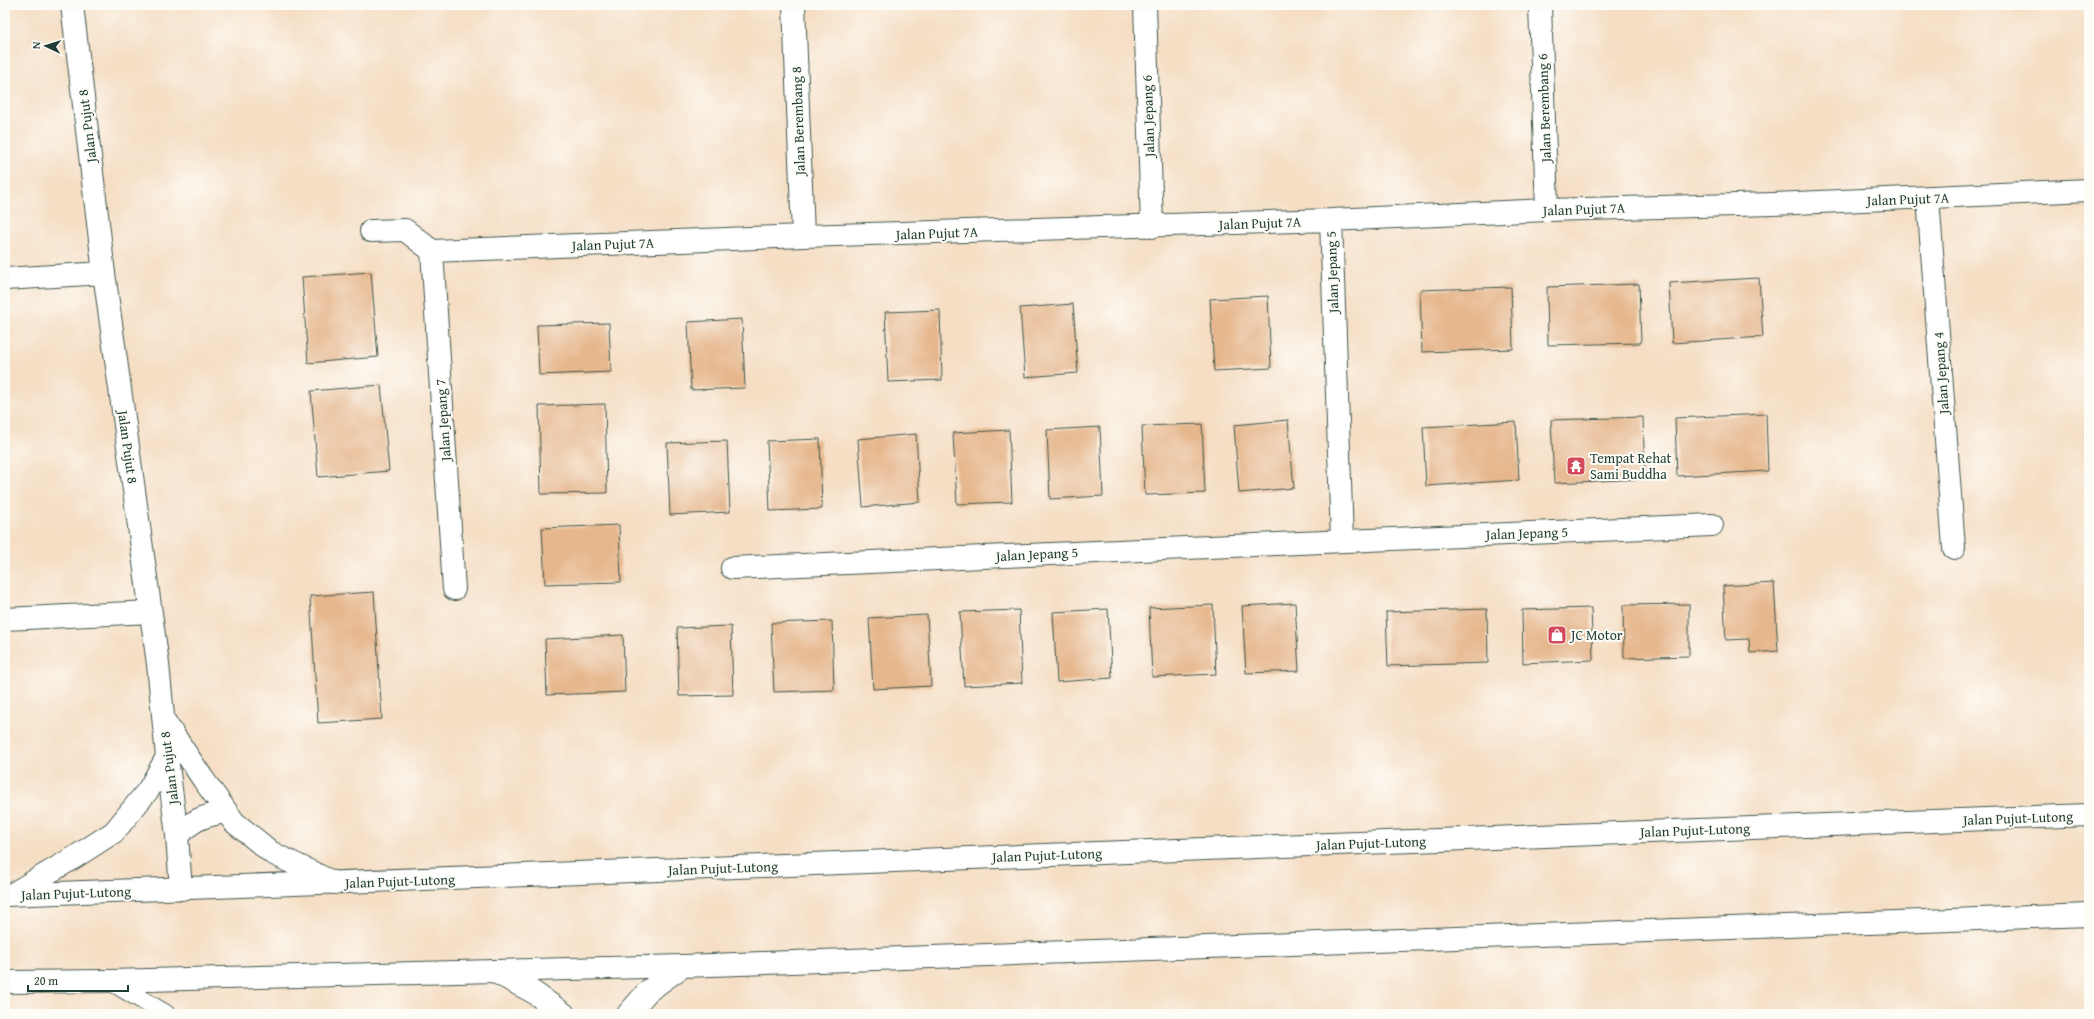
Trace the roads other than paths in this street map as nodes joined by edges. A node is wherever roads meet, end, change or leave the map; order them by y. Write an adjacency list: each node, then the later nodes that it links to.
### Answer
1 (72, 5): 13 (main road, Jalan Pujut 8)
2 (794, 5): 11 (main road, Jalan Berembang 8)
3 (1145, 5): 9 (main road, Jalan Jepang 6)
4 (1540, 5): 7 (main road, Jalan Berembang 6)
5 (2089, 190): 6 (main road, Jalan Pujut 7A)
6 (1928, 198): 7 (main road, Jalan Pujut 7A); 17 (main road, Jalan Jepang 4)
7 (1547, 210): 8 (main road, Jalan Pujut 7A)
8 (1330, 220): 9 (main road, Jalan Pujut 7A); 16 (main road, Jalan Jepang 5)
9 (1152, 227): 11 (main road, Jalan Pujut 7A)
10 (371, 231): 12 (main road)
11 (803, 236): 12 (main road, Jalan Pujut 7A)
12 (432, 251): 19 (main road, Jalan Jepang 7)
13 (104, 272): 14 (main road); 20 (main road, Jalan Pujut 8)
14 (5, 279)
15 (1712, 525): 16 (main road, Jalan Jepang 5)
16 (1342, 540): 18 (main road, Jalan Jepang 5)
17 (1954, 548)
18 (732, 568)
19 (454, 589)
20 (150, 612): 21 (main road); 22 (main road, Jalan Pujut 8)
21 (5, 619)
22 (163, 720): 23 (main road, Jalan Pujut 8); 24 (main road)
23 (167, 757): 26 (main road, Jalan Pujut 8); 29 (main road)
24 (226, 812): 26 (main road); 27 (main road)
25 (2089, 815): 27 (main road, Jalan Pujut-Lutong)
26 (177, 836): 28 (main road, Jalan Pujut 8)
27 (334, 883): 28 (main road, Jalan Pujut-Lutong)
28 (181, 889): 29 (main road, Jalan Pujut-Lutong)
29 (8, 895)
30 (2089, 915): 31 (main road)
31 (683, 966): 32 (main road); 37 (main road)
32 (493, 970): 33 (main road); 36 (main road)
33 (110, 981): 34 (main road); 35 (lane)
34 (5, 982)
35 (166, 1014)
36 (564, 1014)
37 (628, 1014)

